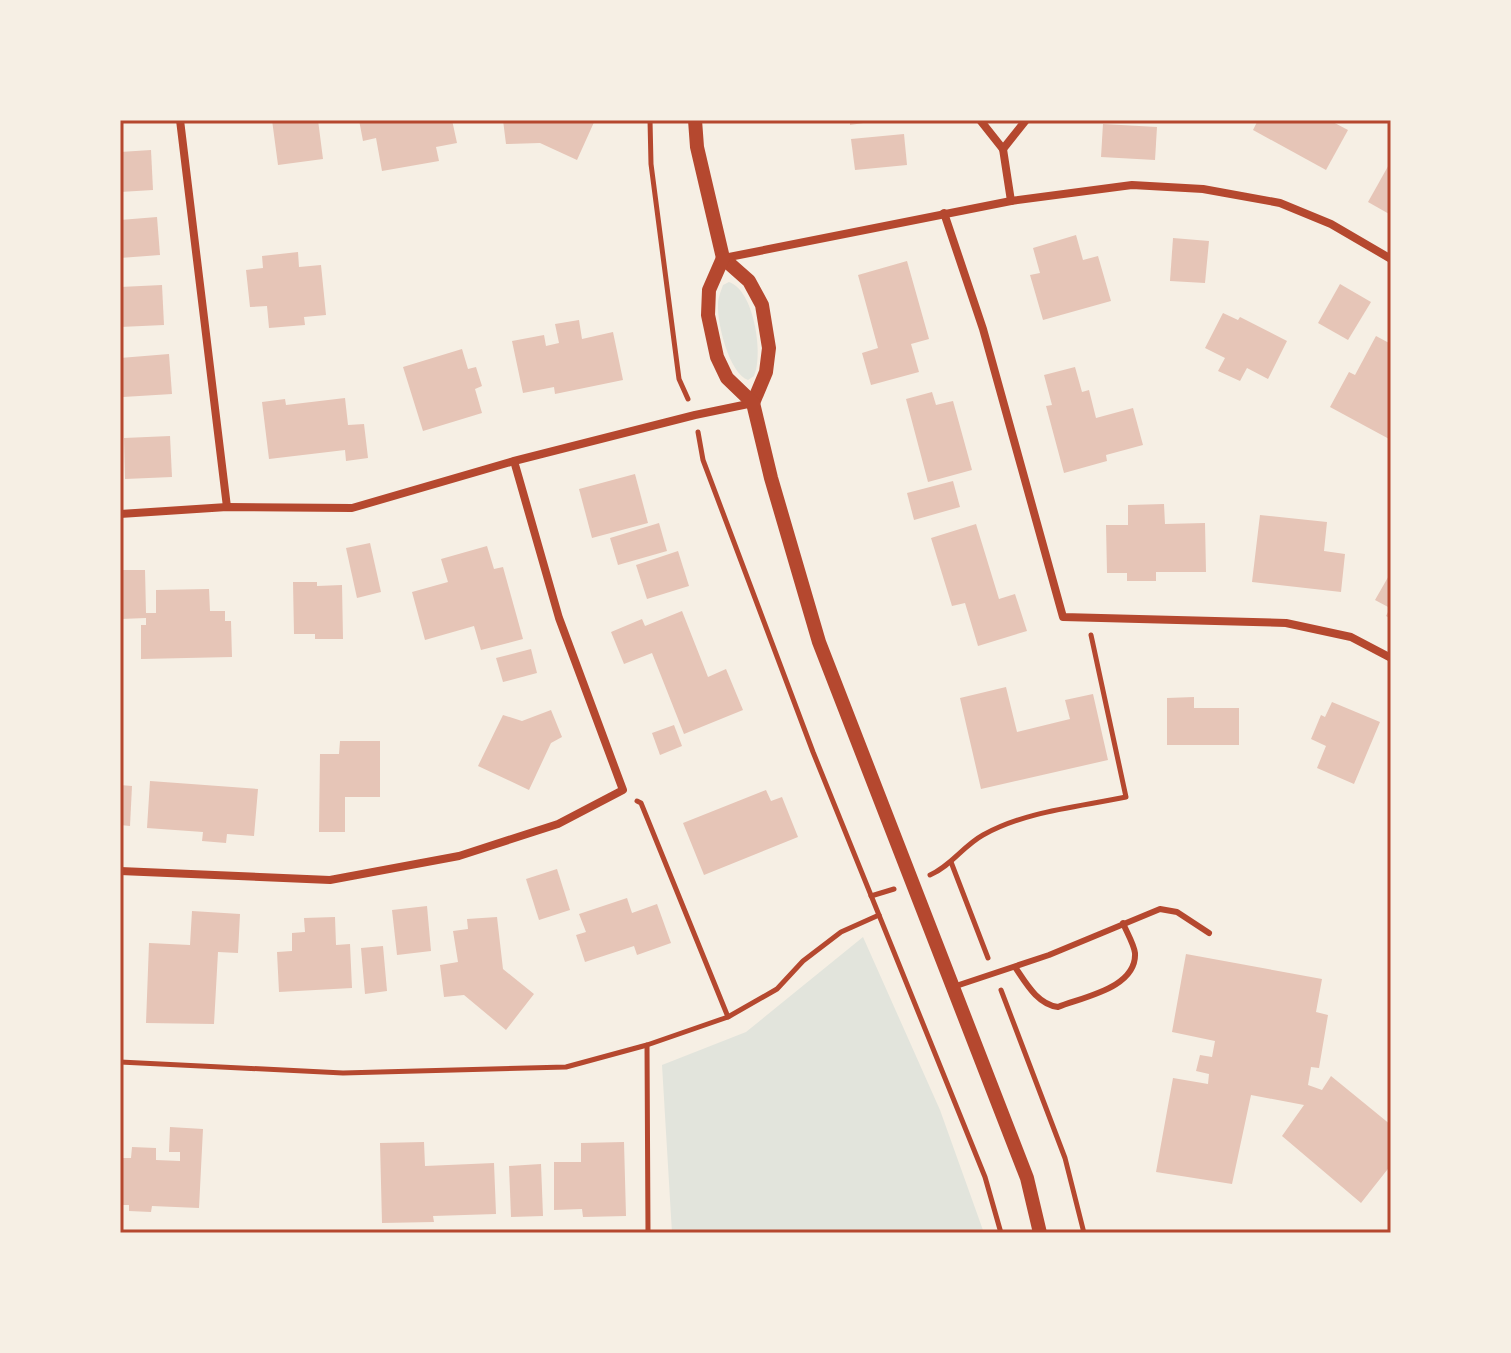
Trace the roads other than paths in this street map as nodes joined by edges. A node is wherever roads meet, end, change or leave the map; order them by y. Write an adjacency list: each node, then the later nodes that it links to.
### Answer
1 (180, 120): 12 (street)
2 (695, 120): 8 (street)
3 (980, 120): 5 (street)
4 (1026, 120): 5 (street)
5 (1003, 149): 6 (street)
6 (1011, 201): 7 (street); 9 (street)
7 (944, 213): 8 (street); 14 (street)
8 (723, 258): 10 (street); 10 (street)
9 (1391, 259)
10 (753, 403): 11 (street); 19 (street)
11 (514, 461): 12 (street); 15 (street)
12 (227, 507): 13 (street)
13 (120, 514)
14 (1391, 658)
15 (120, 871)
16 (1123, 923): 17 (lane); 18 (lane); 18 (lane)
17 (1209, 933)
18 (1015, 967): 19 (lane)
19 (953, 987): 20 (street)
20 (1040, 1233)

